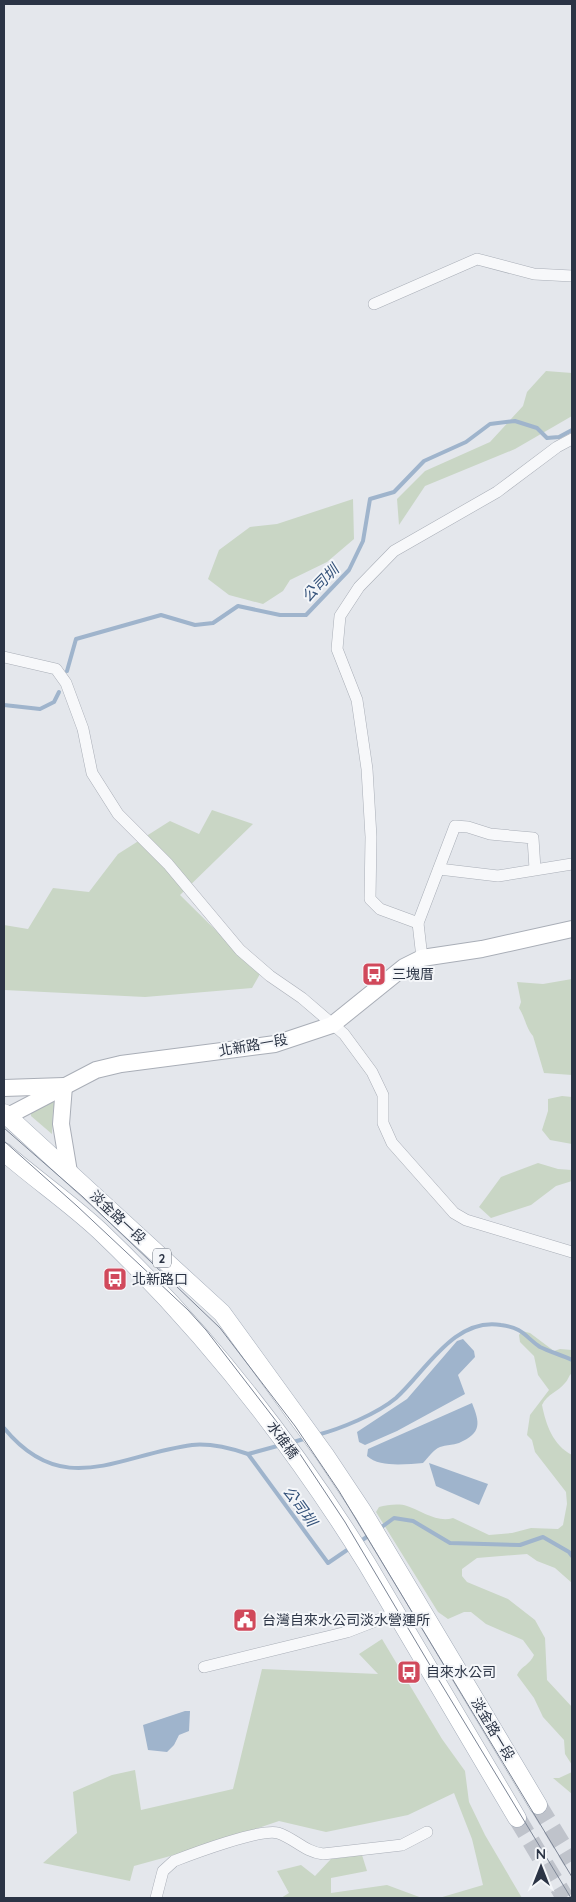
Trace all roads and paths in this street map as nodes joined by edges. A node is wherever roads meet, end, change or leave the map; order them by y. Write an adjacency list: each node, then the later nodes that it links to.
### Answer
1 (572, 276): 2 (street)
2 (374, 304)
3 (572, 439): 8 (street)
4 (4, 657): 11 (street)
5 (572, 864): 7 (street)
6 (439, 869): 7 (street); 7 (street); 8 (street)
7 (535, 869)
8 (418, 923): 10 (street)
9 (572, 929): 10 (main road, 北新路一段)
10 (422, 958): 11 (main road, 北新路一段)
11 (332, 1025): 12 (main road, 北新路一段); 17 (street)
12 (64, 1086): 13 (main road); 14 (main road, 北新路一段); 16 (main road)
13 (4, 1088)
14 (5, 1116): 16 (main road, 淡金路一段 / 2)
15 (5, 1154): 18 (main road, 淡金路一段 / 2)
16 (69, 1172): 19 (main road, 淡金路一段 / 2)
17 (572, 1252)
18 (265, 1416): 21 (main road, 水碓橋 / 2)
19 (297, 1416): 20 (main road, 水碓橋 / 2)
20 (387, 1551): 24 (main road, 淡金路一段 / 2)
21 (367, 1564): 22 (main road, 淡金路一段 / 2)
22 (396, 1613): 23 (street); 25 (main road, 淡金路一段 / 2)
23 (204, 1667)
24 (538, 1805)
25 (517, 1818)
26 (427, 1832): 27 (street)
27 (156, 1898)

